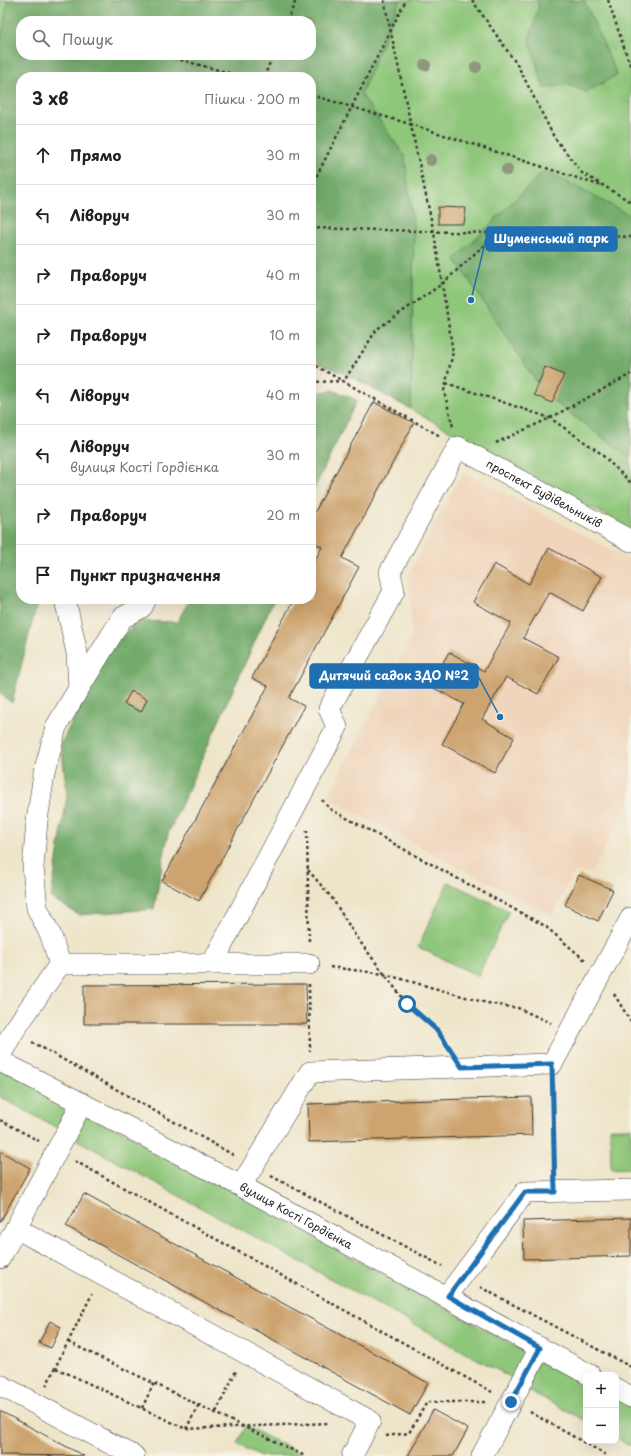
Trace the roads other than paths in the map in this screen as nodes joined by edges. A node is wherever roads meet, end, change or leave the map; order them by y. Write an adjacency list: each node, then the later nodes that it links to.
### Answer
1 (631, 540): 7 (street, проспект Будівельників)
2 (66, 604): 4 (street)
3 (144, 604): 4 (street)
4 (79, 688): 6 (street)
5 (631, 918): 12 (street)
6 (60, 964): 7 (street); 9 (street)
7 (212, 964): 8 (street)
8 (309, 964)
9 (0, 1056)
10 (0, 1061): 11 (street, вулиця Кості Гордієнка)
11 (82, 1103): 12 (street, вулиця Кості Гордієнка); 14 (street)
12 (241, 1186): 16 (street, вулиця Кості Гордієнка)
13 (631, 1190): 16 (street)
14 (16, 1228): 15 (street); 23 (street)
15 (0, 1258)
16 (448, 1296): 17 (street, вулиця Кості Гордієнка)
17 (540, 1348): 18 (street, вулиця Кості Гордієнка); 24 (street)
18 (584, 1372)
19 (0, 1385): 22 (street)
20 (619, 1391): 21 (street)
21 (631, 1397)
22 (134, 1456)
23 (352, 1456)
24 (482, 1456)

